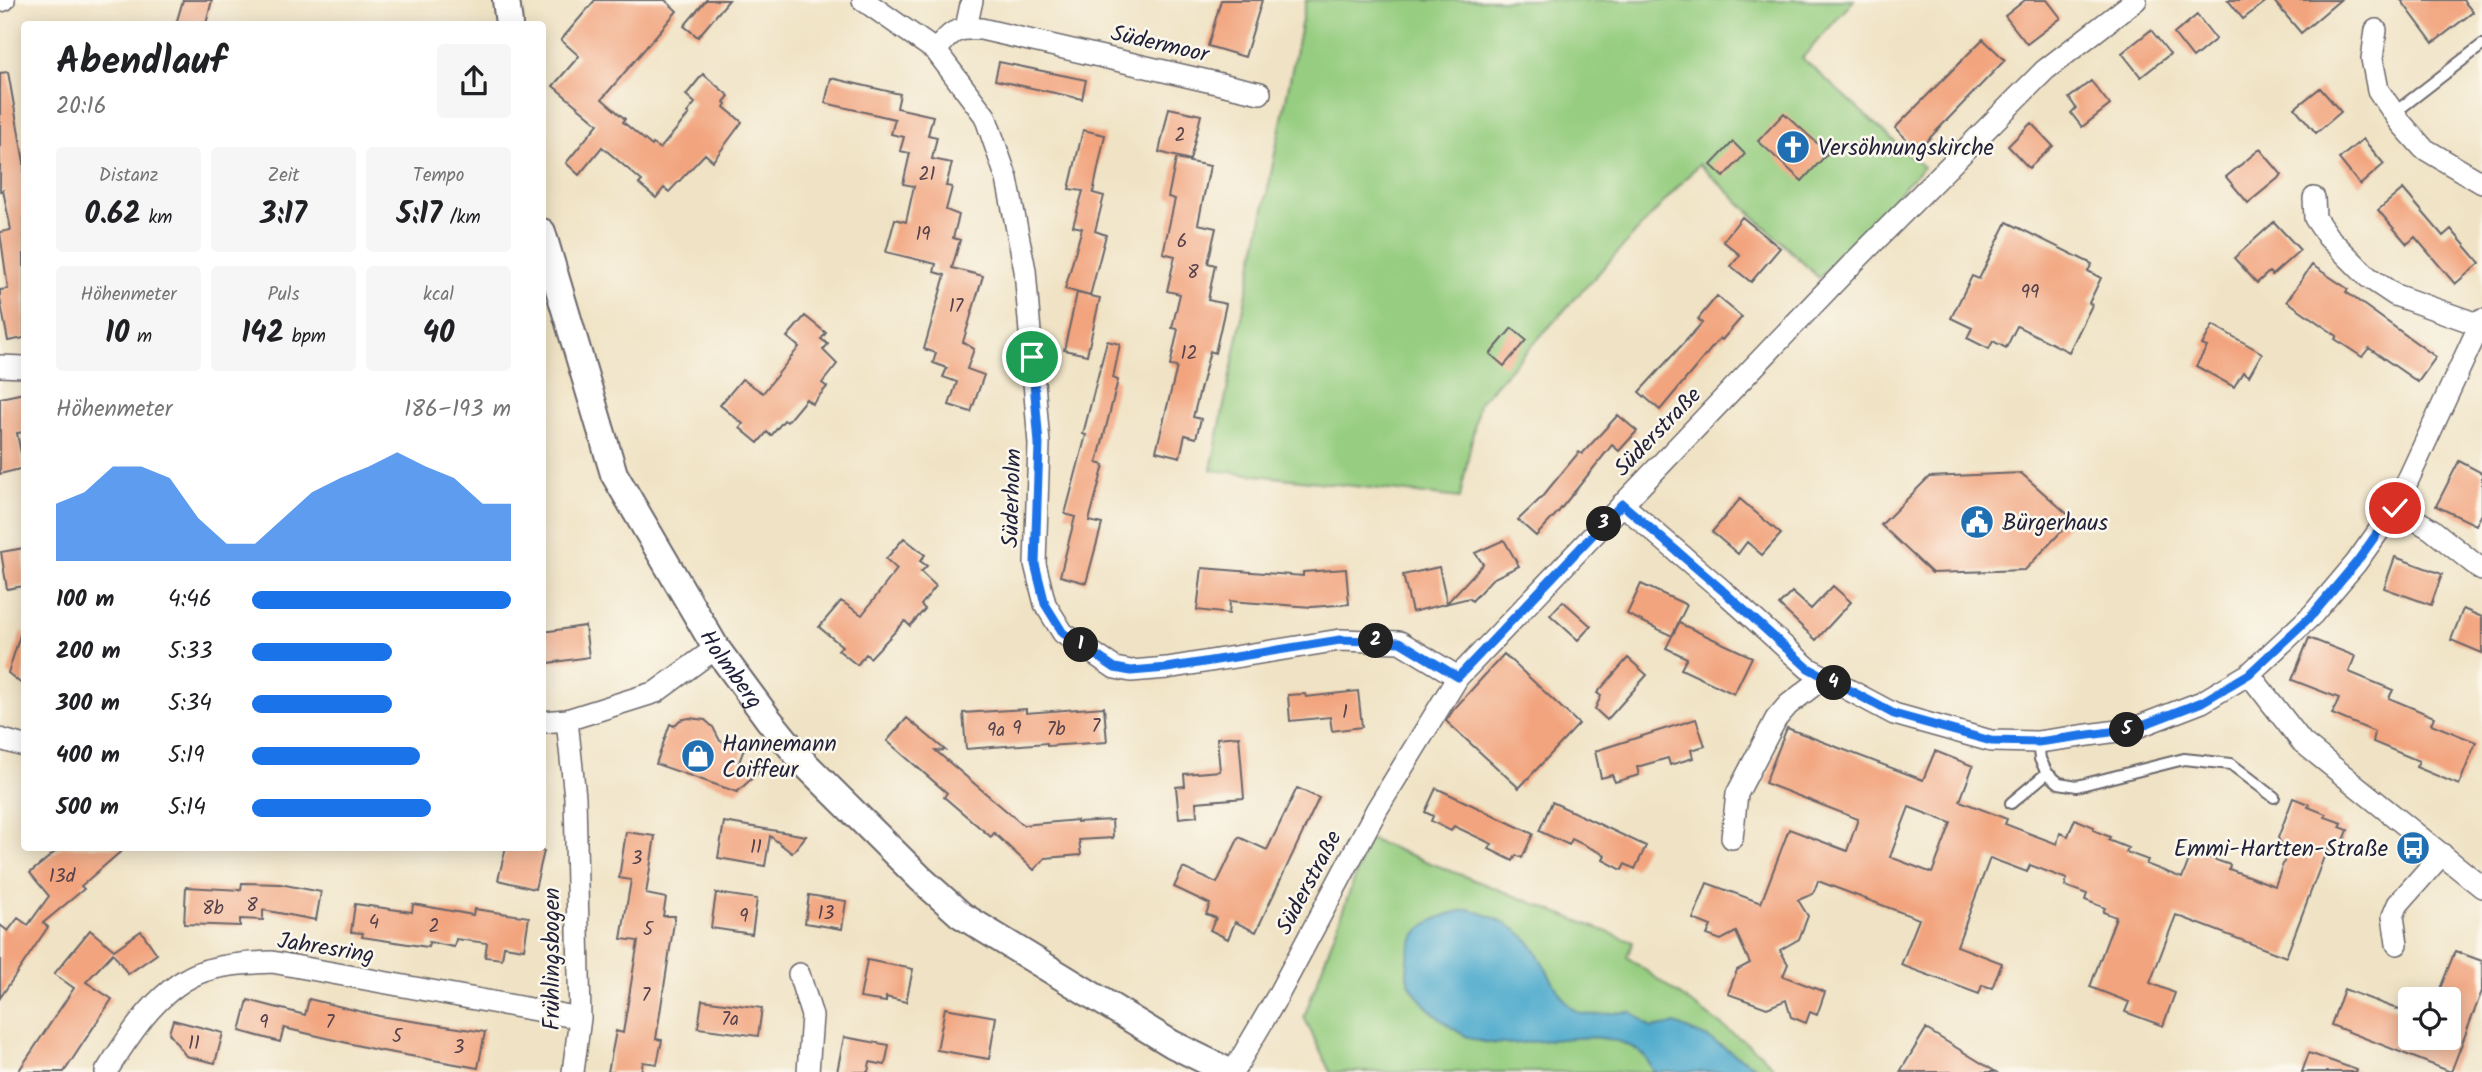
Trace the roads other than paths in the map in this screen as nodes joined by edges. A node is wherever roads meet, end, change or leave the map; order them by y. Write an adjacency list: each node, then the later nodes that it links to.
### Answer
1 (506, 0): 5 (street)
2 (863, 0): 9 (street, Süderholm)
3 (972, 0): 6 (street)
4 (2136, 0): 18 (street, Süderstraße)
5 (509, 21)
6 (966, 28): 9 (street); 10 (street, Südermoor)
7 (2376, 30): 11 (street)
8 (2482, 45): 11 (lane)
9 (936, 51): 23 (street, Süderholm)
10 (1260, 93)
11 (2394, 113): 12 (street)
12 (2482, 183)
13 (2314, 198): 15 (street)
14 (547, 264): 21 (street, Holmberg)
15 (2481, 323): 19 (street)
16 (0, 366): 17 (street)
17 (21, 367)
18 (1622, 504): 23 (street, Süderstraße); 24 (street)
19 (2395, 508): 20 (street); 22 (street)
20 (2482, 570)
21 (716, 648): 25 (street); 42 (street, Holmberg)
22 (2249, 674): 28 (street); 34 (street)
23 (1458, 677): 42 (street, Süderstraße)
24 (1823, 678): 28 (street); 33 (street)
25 (568, 720): 26 (street); 38 (street, Frühlingsbogen)
26 (546, 722)
27 (0, 739): 29 (street)
28 (2038, 742): 30 (lane)
29 (21, 745)
30 (2047, 773): 31 (lane); 32 (lane)
31 (2274, 797)
32 (2011, 803)
33 (1732, 838)
34 (2442, 855): 35 (street); 36 (street)
35 (2482, 887)
36 (2397, 944)
37 (799, 974): 41 (street)
38 (580, 1018): 39 (street, Jahresring); 40 (street, Frühlingsbogen)
39 (106, 1072)
40 (573, 1072)
41 (808, 1072)
42 (1231, 1072)

